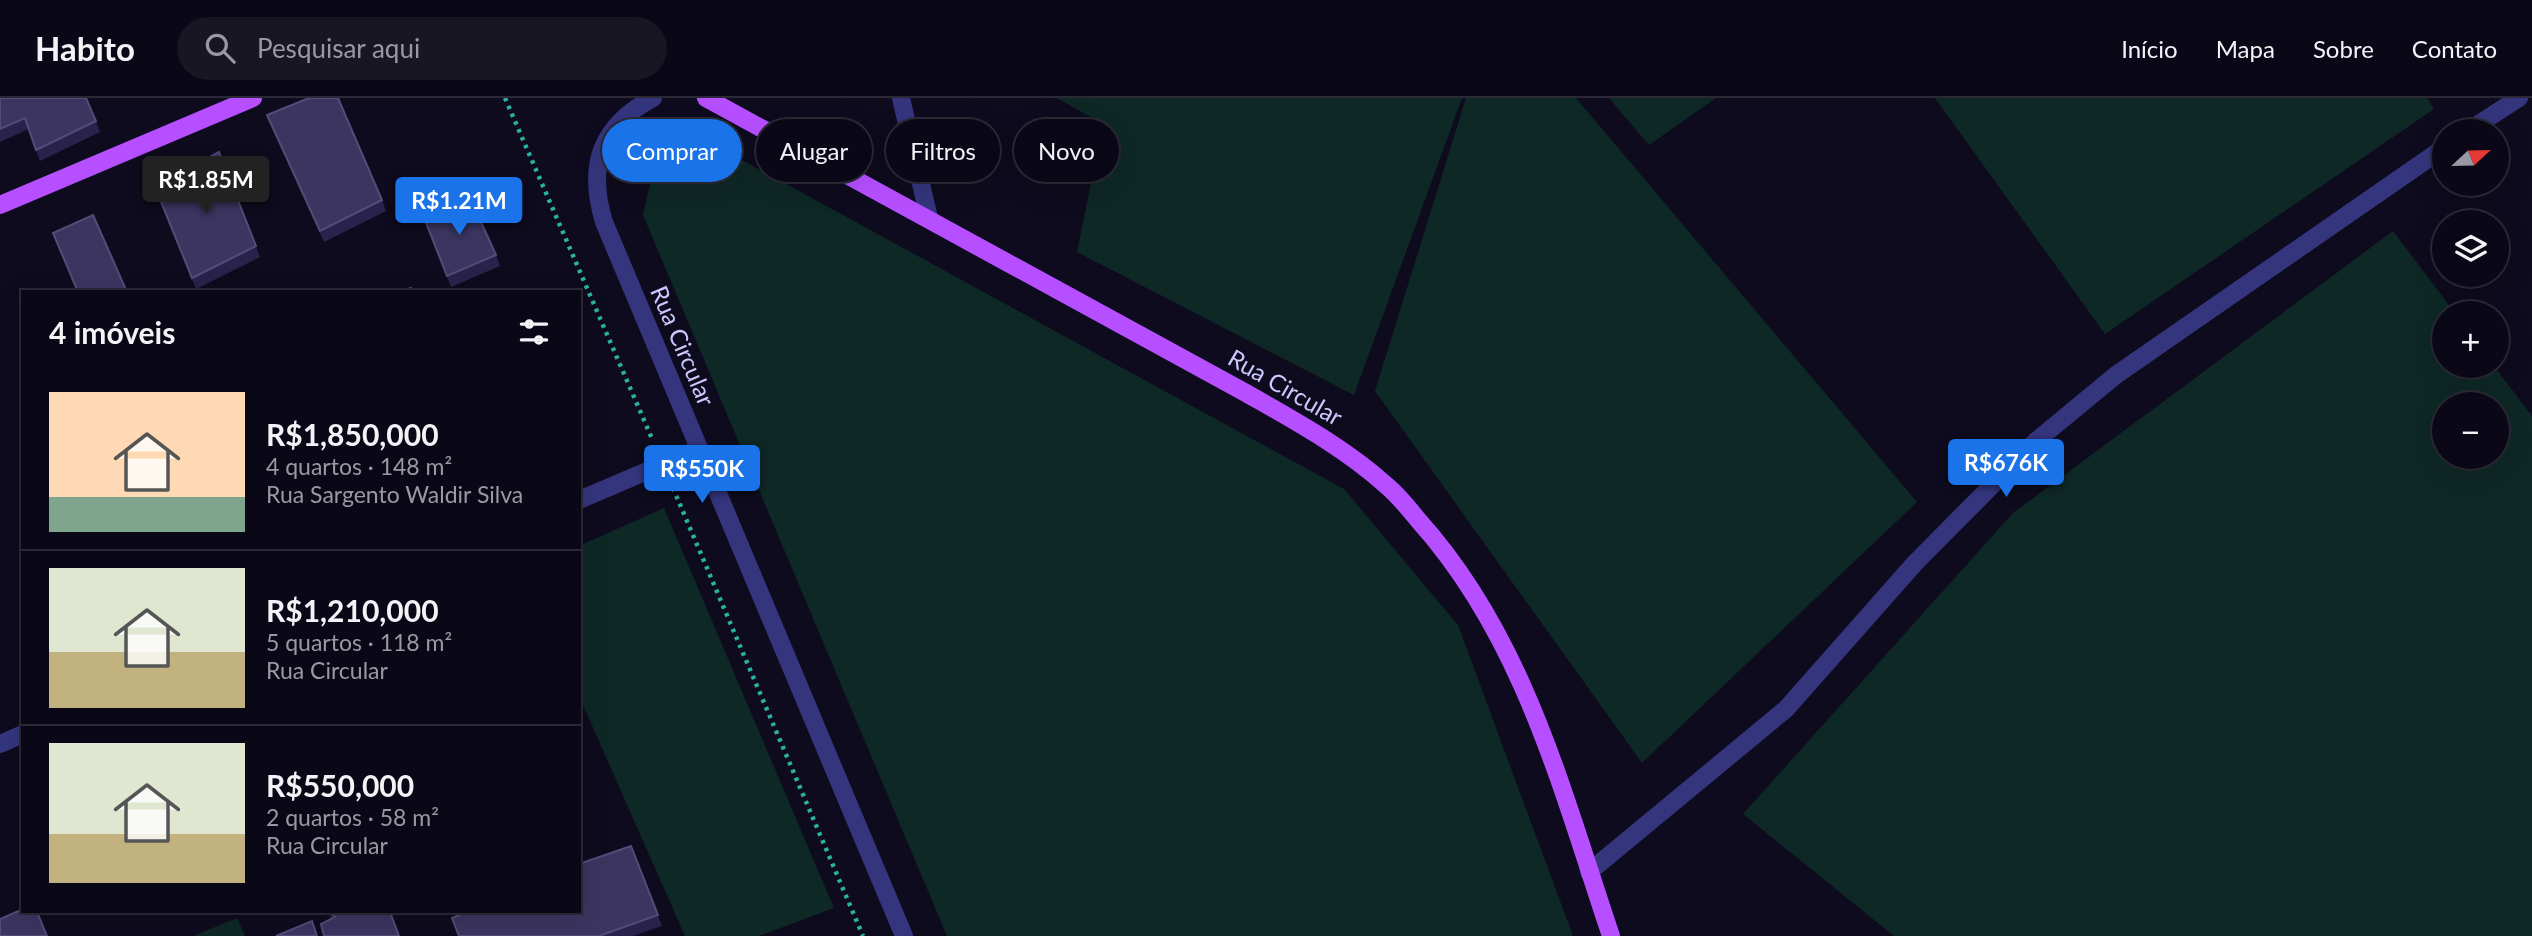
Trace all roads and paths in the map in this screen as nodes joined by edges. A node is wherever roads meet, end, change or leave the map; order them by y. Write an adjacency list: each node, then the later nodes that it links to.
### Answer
1 (253, 98): 9 (main road)
2 (505, 98): 12 (path)
3 (653, 98): 11 (street, Rua Circular)
4 (706, 98): 10 (main road, Rua Circular)
5 (901, 98): 10 (street)
6 (2519, 98): 7 (street)
7 (2487, 119)
8 (2432, 156): 16 (street)
9 (0, 205)
10 (929, 218): 16 (main road, Rua Circular)
11 (699, 449): 12 (street); 18 (street, Rua Circular)
12 (663, 465): 13 (street); 17 (path)
13 (581, 499)
14 (21, 735): 15 (street)
15 (0, 744)
16 (1589, 872): 19 (main road, Rua Circular)
17 (863, 936)
18 (904, 936)
19 (1611, 936)

